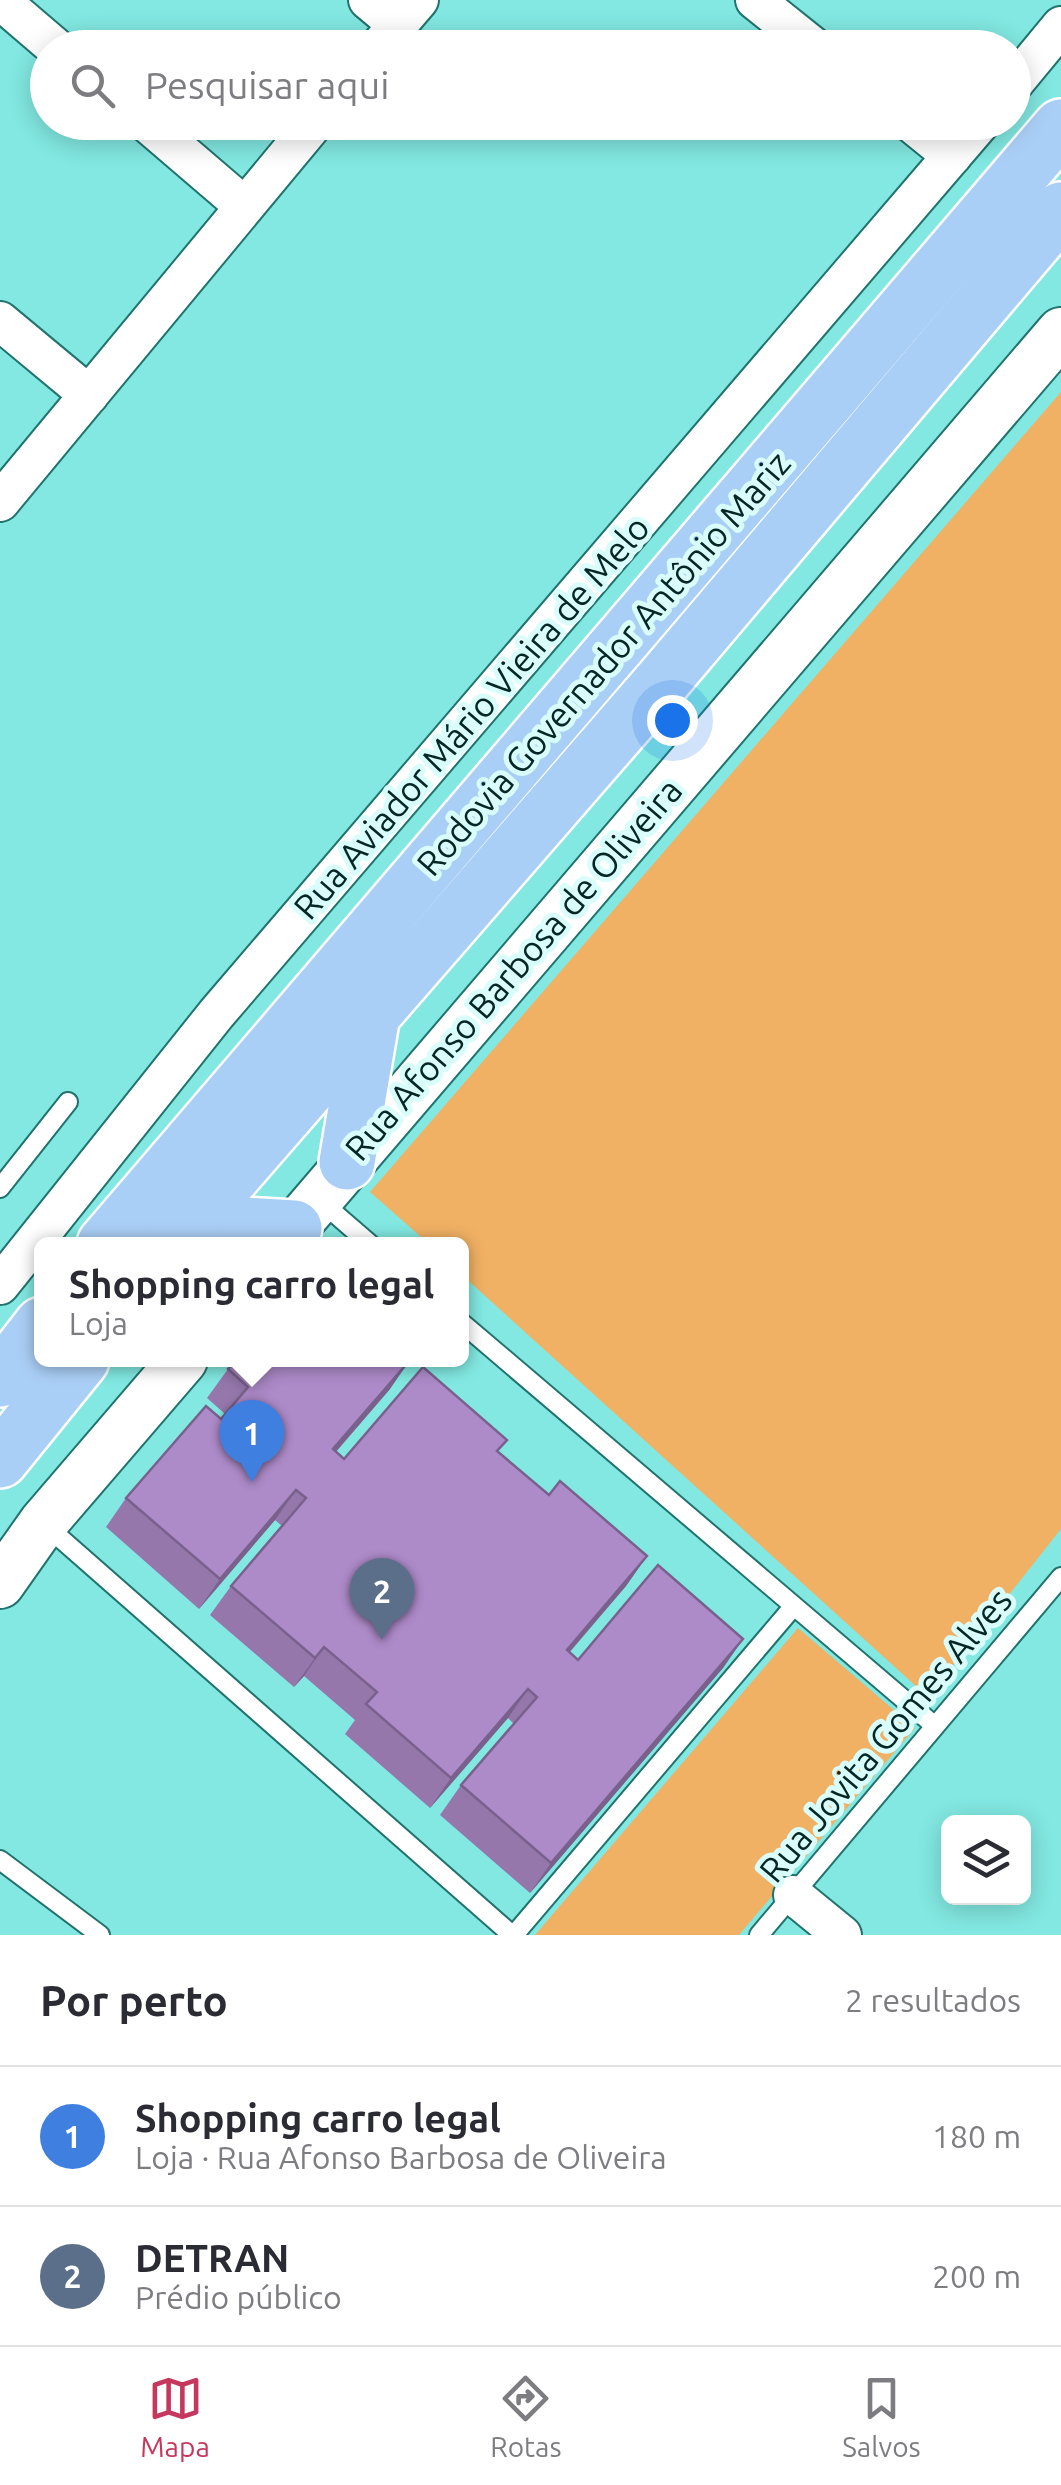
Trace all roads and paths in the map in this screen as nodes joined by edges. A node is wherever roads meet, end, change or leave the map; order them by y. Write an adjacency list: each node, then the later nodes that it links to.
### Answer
1 (0, 0): 6 (street)
2 (368, 0): 4 (street)
3 (755, 0): 7 (street)
4 (398, 24)
5 (1061, 26): 8 (street)
6 (35, 30)
7 (792, 30)
8 (1031, 62)
9 (1061, 126): 27 (highway, Rodovia Governador Antônio Mariz)
10 (167, 140): 15 (street)
11 (300, 140): 15 (street)
12 (932, 140): 14 (street)
13 (966, 140): 14 (street, Rua Aviador Mário Vieira de Melo)
14 (952, 156): 26 (street, Rua Aviador Mário Vieira de Melo)
15 (244, 206): 19 (street)
16 (1061, 210): 21 (highway, Rodovia Governador Antônio Mariz)
17 (0, 321): 19 (street)
18 (1061, 332): 24 (street, Rua Afonso Barbosa de Oliveira)
19 (89, 396): 20 (street)
20 (0, 502)
21 (372, 1015): 24 (highway); 25 (highway, Rodovia Governador Antônio Mariz)
22 (68, 1102): 23 (lane)
23 (0, 1188)
24 (310, 1208): 25 (highway); 28 (lane)
25 (182, 1233)
26 (38, 1237)
27 (111, 1237)
28 (358, 1237)
29 (34, 1242): 30 (street, Rua Aviador Mário Vieira de Melo)
30 (0, 1285)
31 (469, 1329): 40 (lane)
32 (34, 1335): 35 (highway)
33 (75, 1367): 36 (highway)
34 (177, 1367): 37 (street)
35 (0, 1379)
36 (0, 1460)
37 (43, 1522): 39 (street); 45 (lane)
38 (1061, 1577): 41 (lane, Rua Jovita Gomes Alves)
39 (0, 1584)
40 (793, 1607): 41 (lane); 45 (lane)
41 (935, 1726): 43 (lane, Rua Jovita Gomes Alves)
42 (0, 1860): 44 (lane)
43 (793, 1895): 46 (lane, Rua Jovita Gomes Alves); 47 (street)
44 (100, 1935)
45 (513, 1935)
46 (759, 1935)
47 (842, 1935)

